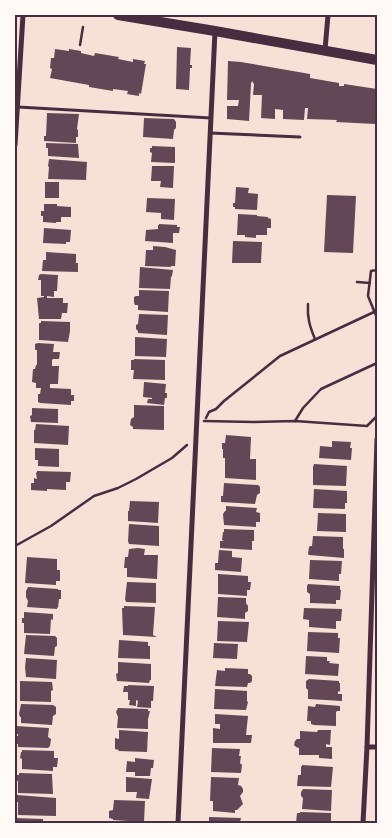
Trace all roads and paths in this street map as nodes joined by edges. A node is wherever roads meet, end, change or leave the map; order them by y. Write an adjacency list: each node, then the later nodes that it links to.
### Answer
1 (23, 15): 9 (street)
2 (118, 15): 5 (main road)
3 (328, 15): 7 (street)
4 (83, 27): 6 (path)
5 (215, 30): 7 (main road); 10 (street)
6 (80, 45)
7 (325, 50): 8 (main road)
8 (377, 60)
9 (17, 107): 10 (lane); 13 (street)
10 (211, 118): 11 (street)
11 (210, 133): 12 (lane); 27 (street)
12 (300, 137)
13 (15, 145)
14 (377, 270): 16 (path)
15 (357, 282): 16 (path)
16 (370, 283): 18 (path)
17 (308, 304): 19 (path)
18 (377, 318)
19 (315, 340)
20 (377, 363): 23 (path)
21 (377, 416): 23 (path)
22 (204, 421): 23 (path)
23 (295, 421)
24 (377, 439): 25 (street)
25 (367, 747): 26 (street); 28 (street)
26 (377, 747)
27 (178, 823)
28 (363, 823)

